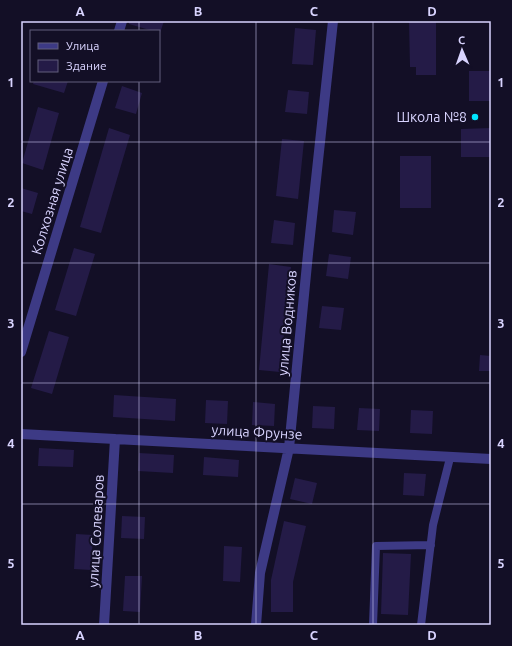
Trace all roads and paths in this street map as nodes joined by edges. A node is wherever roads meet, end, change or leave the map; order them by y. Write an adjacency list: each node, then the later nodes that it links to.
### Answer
1 (333, 21): 6 (street, улица Водников)
2 (103, 82): 3 (street, Колхозная улица)
3 (21, 352)
4 (21, 434): 5 (street, улица Фрунзе)
5 (115, 439): 6 (street, улица Фрунзе); 10 (street, улица Солеваров)
6 (289, 448): 7 (street, улица Фрунзе); 11 (street, улица Водников)
7 (450, 458): 8 (street, улица Фрунзе); 9 (lane)
8 (491, 459)
9 (431, 545): 12 (lane); 13 (lane)
10 (104, 625)
11 (256, 625)
12 (373, 625)
13 (421, 625)

